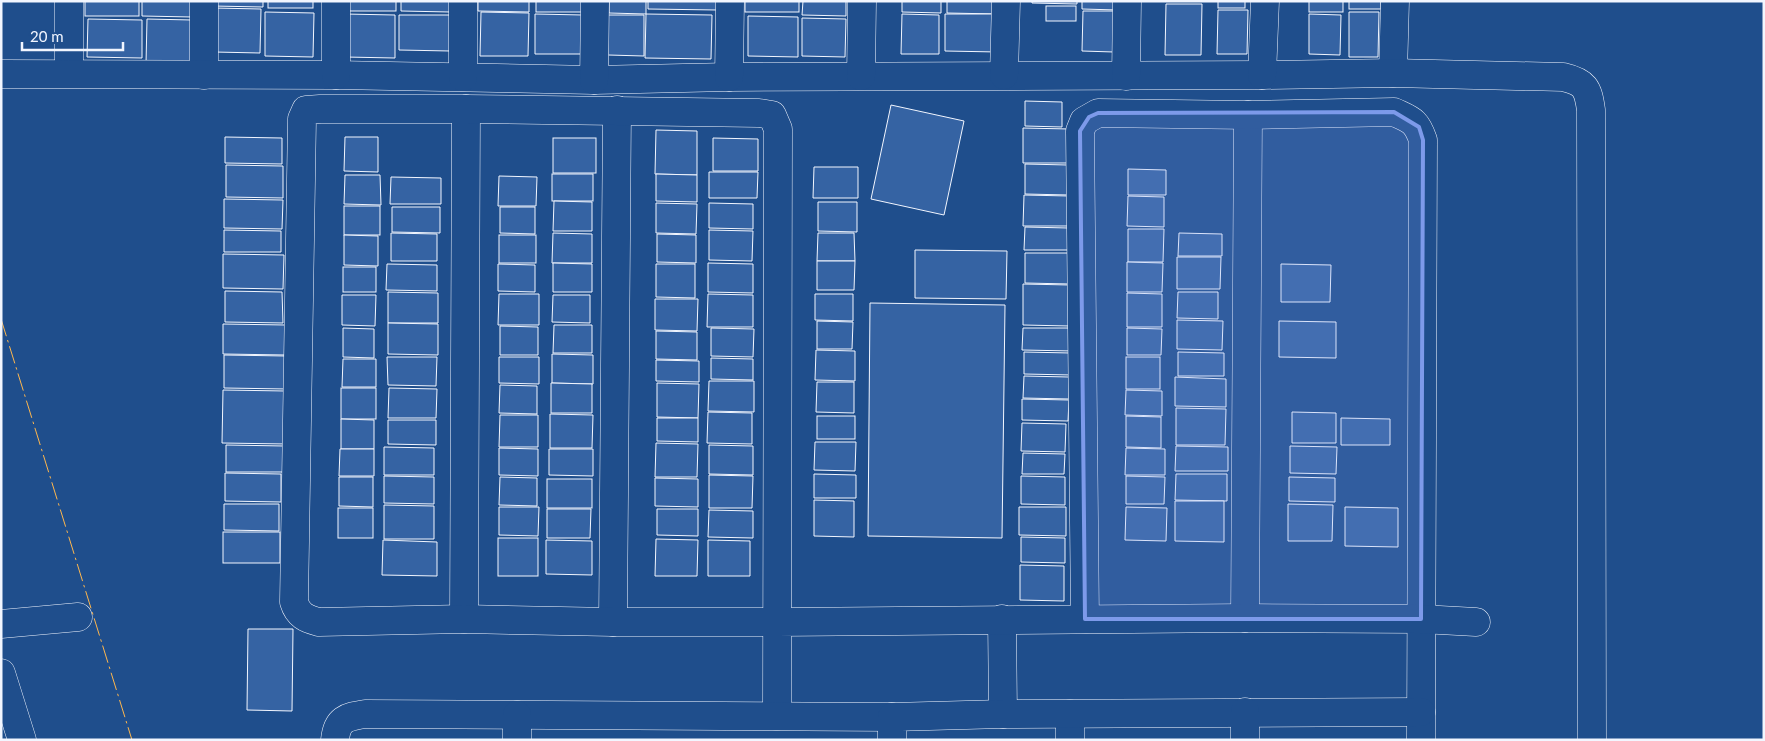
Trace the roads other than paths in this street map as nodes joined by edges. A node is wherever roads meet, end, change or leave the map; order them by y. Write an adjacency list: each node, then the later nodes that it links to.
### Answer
1 (68, 1): 14 (street)
2 (204, 1): 15 (street)
3 (336, 1): 16 (street)
4 (463, 1): 19 (street)
5 (595, 1): 23 (street)
6 (730, 1): 22 (street)
7 (862, 1): 20 (street)
8 (1006, 1): 17 (street)
9 (1126, 1): 21 (street)
10 (1265, 1): 18 (street)
11 (1395, 1): 12 (street)
12 (1393, 73): 18 (street); 50 (street)
13 (1, 74): 14 (street)
14 (69, 74): 15 (street)
15 (204, 75): 16 (street)
16 (336, 75): 19 (street)
17 (1004, 75): 20 (street); 21 (street)
18 (1262, 75): 21 (street)
19 (463, 76): 23 (street)
20 (861, 76): 22 (street)
21 (1126, 76)
22 (729, 77): 23 (street)
23 (594, 80)
24 (466, 109): 25 (street); 29 (street); 29 (street)
25 (617, 110): 33 (street); 34 (street)
26 (1248, 115): 28 (street); 31 (street); 32 (street)
27 (78, 618): 36 (street)
28 (1245, 618): 31 (street); 32 (street)
29 (464, 619): 33 (street)
30 (1002, 619): 31 (street); 34 (street); 40 (street)
31 (1085, 619)
32 (1421, 619): 35 (street); 39 (street)
33 (614, 622): 34 (street)
34 (778, 622): 41 (street)
35 (1476, 622)
36 (1, 624)
37 (1, 673): 46 (street)
38 (1245, 712): 39 (street); 42 (street); 48 (street)
39 (1421, 712): 49 (street)
40 (1003, 714): 42 (street); 45 (street)
41 (777, 716): 44 (street); 45 (street)
42 (1070, 727)
43 (517, 728): 44 (street); 47 (street)
44 (698, 728)
45 (892, 728)
46 (22, 740)
47 (335, 740)
48 (1245, 740)
49 (1421, 740)
50 (1592, 740)

